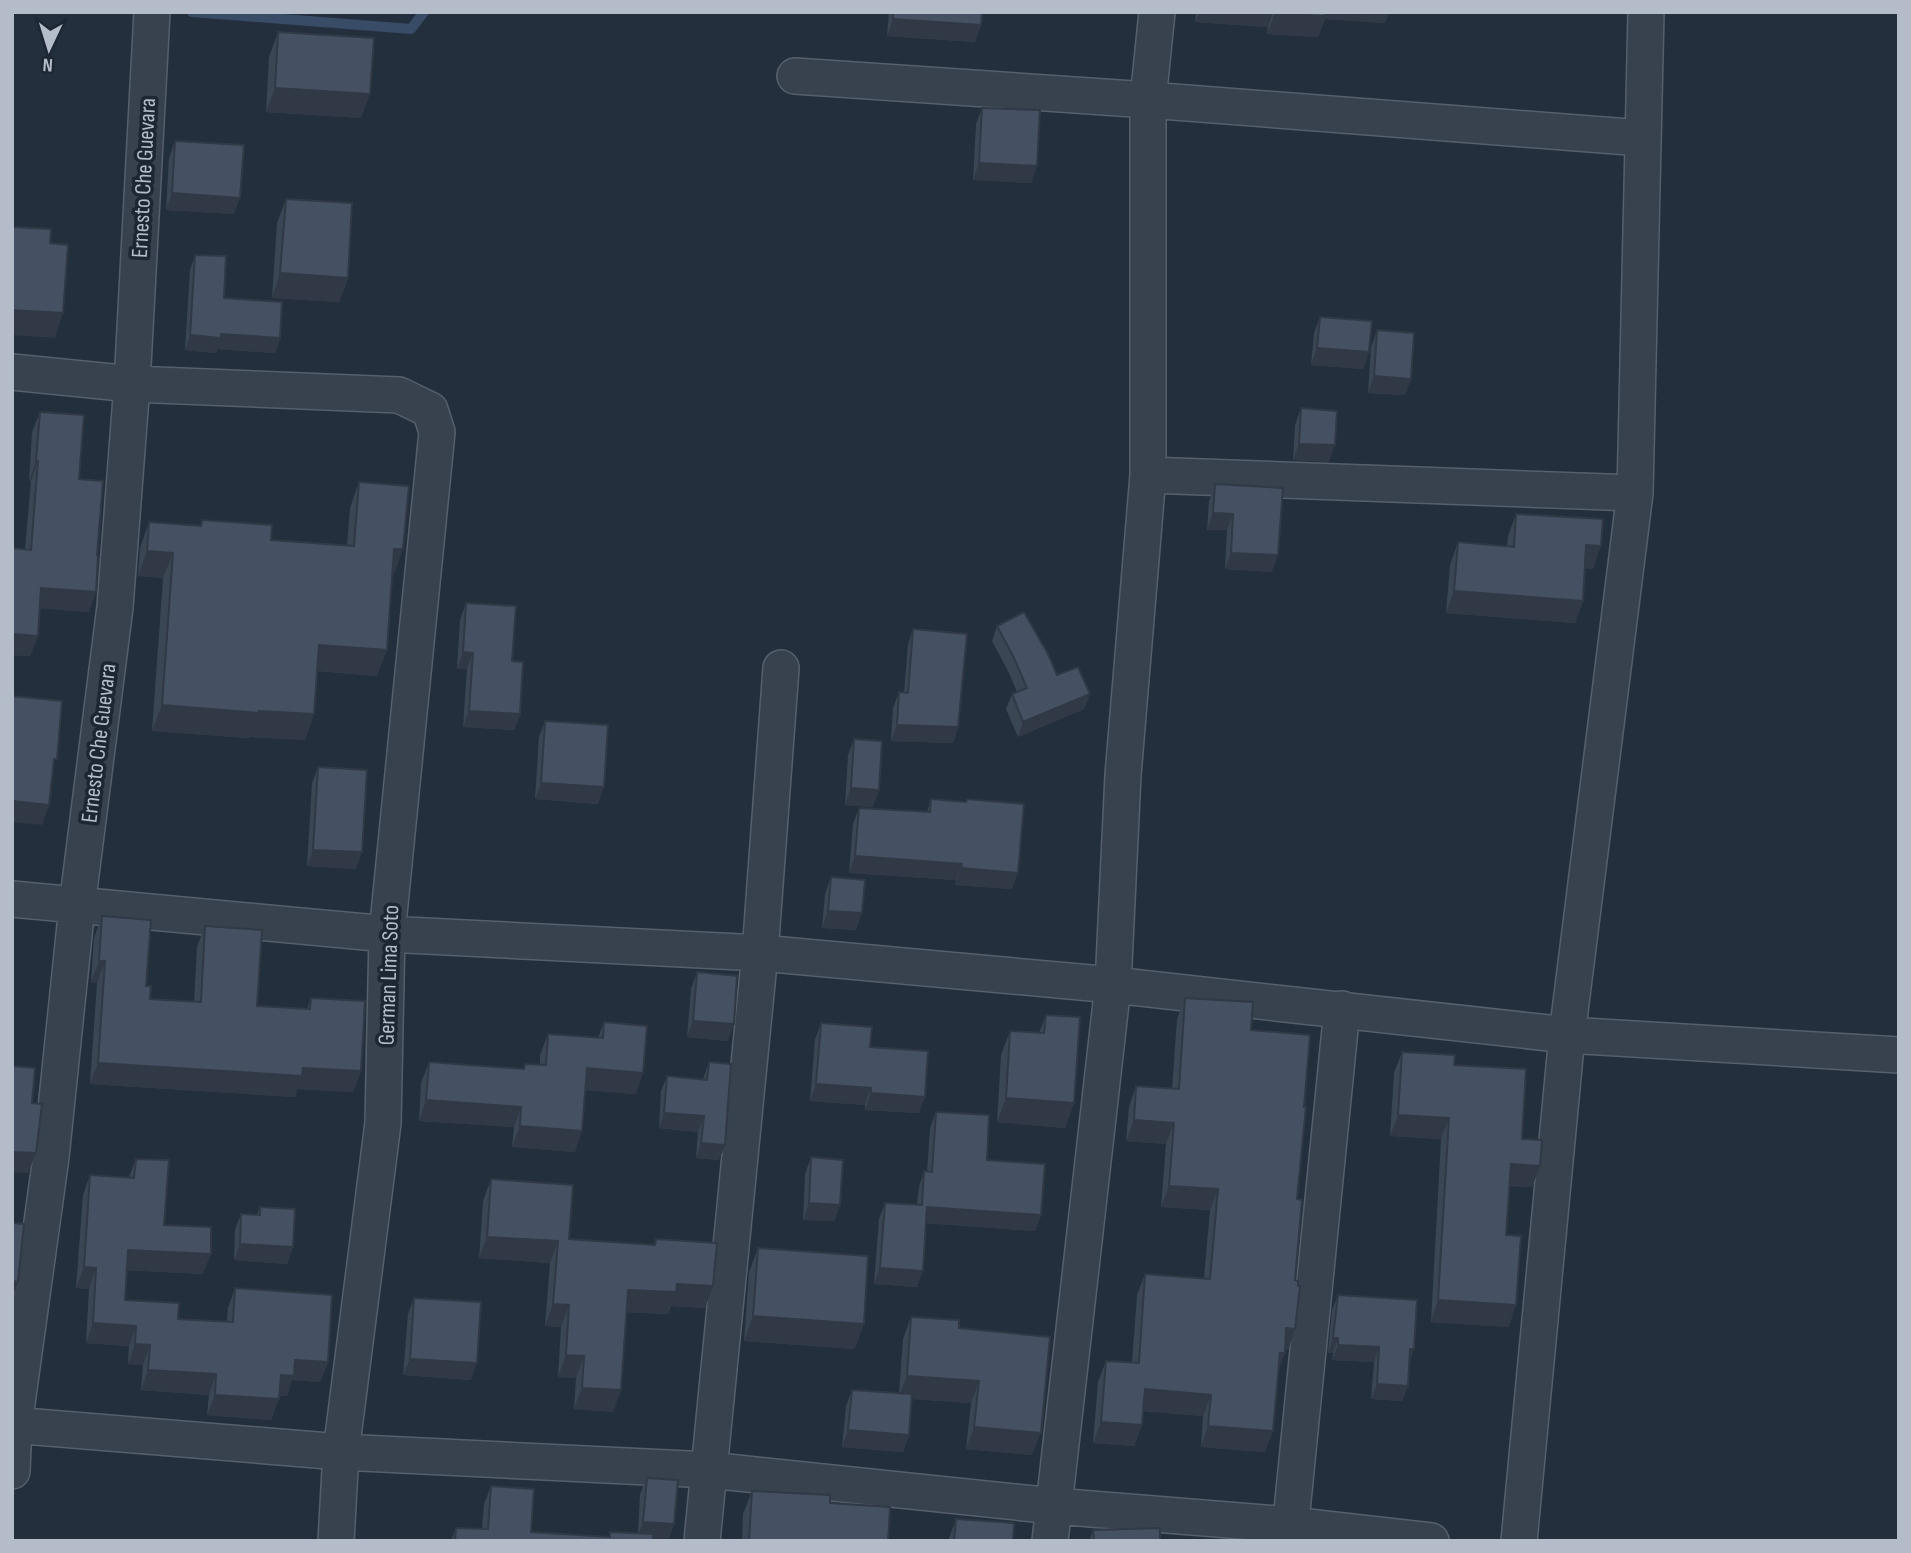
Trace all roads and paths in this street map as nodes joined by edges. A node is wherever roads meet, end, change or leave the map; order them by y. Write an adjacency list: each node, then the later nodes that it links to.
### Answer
1 (152, 12): 8 (street, Ernesto Che Guevara)
2 (1157, 12): 5 (street)
3 (1646, 12): 6 (street)
4 (795, 76): 5 (street)
5 (1148, 100): 6 (street); 9 (street)
6 (1642, 138): 10 (street)
7 (12, 372): 8 (street)
8 (132, 384): 13 (street, Ernesto Che Guevara); 14 (street, German Lima Soto)
9 (1148, 475): 10 (street); 16 (street)
10 (1635, 493): 18 (street)
11 (781, 668): 15 (street)
12 (12, 899): 13 (street)
13 (77, 906): 14 (street); 20 (street, Ernesto Che Guevara)
14 (387, 934): 15 (street); 21 (street, German Lima Soto)
15 (761, 953): 16 (street); 22 (street)
16 (1113, 985): 17 (street); 24 (street)
17 (1342, 1009): 18 (street); 25 (street)
18 (1567, 1035): 19 (street); 30 (street)
19 (1899, 1055)
20 (13, 1425): 21 (street); 23 (street, Ernesto Che Guevara)
21 (341, 1452): 22 (street); 26 (street, German Lima Soto)
22 (709, 1470): 24 (street); 27 (street)
23 (12, 1471)
24 (1054, 1506): 25 (street); 28 (street)
25 (1289, 1533): 29 (street)
26 (336, 1541)
27 (702, 1541)
28 (1050, 1541)
29 (1431, 1541)
30 (1519, 1541)

